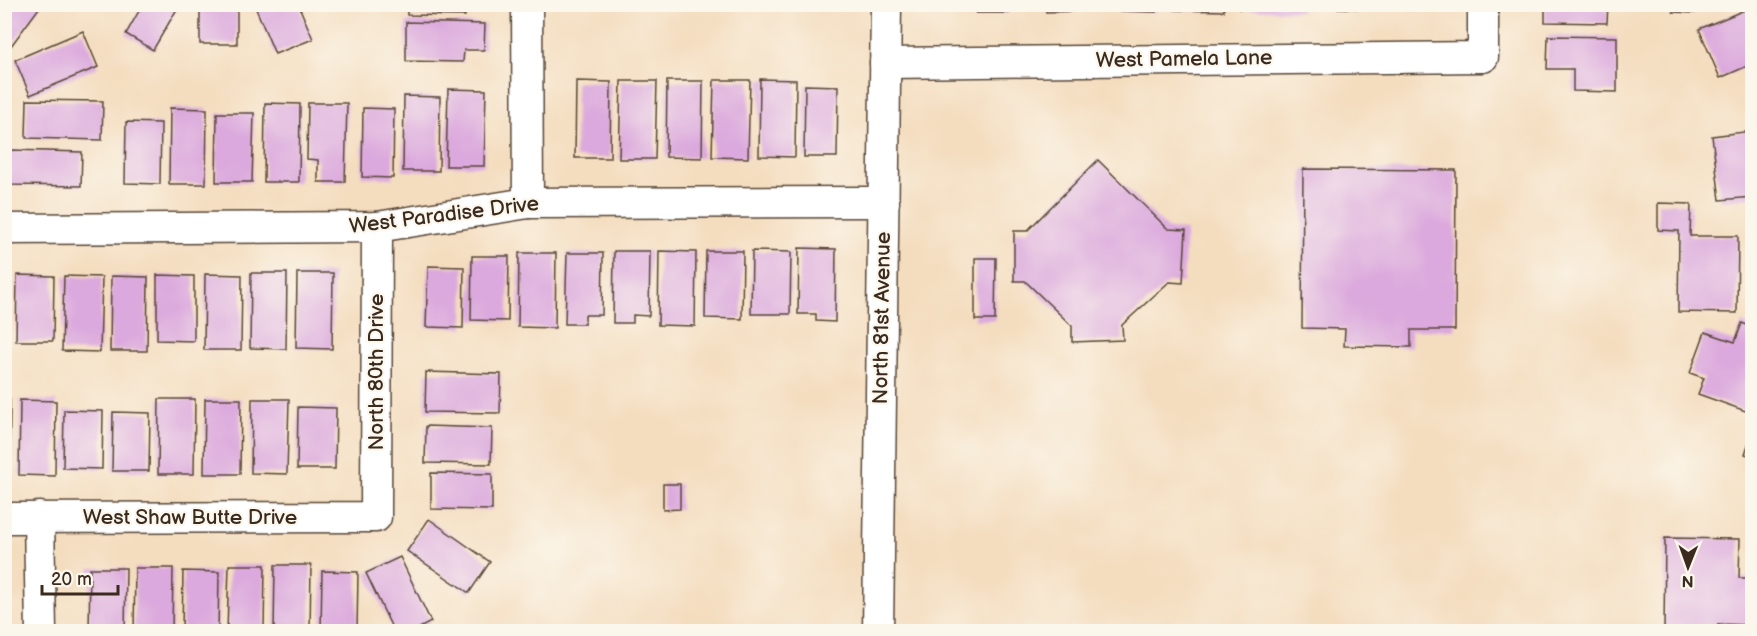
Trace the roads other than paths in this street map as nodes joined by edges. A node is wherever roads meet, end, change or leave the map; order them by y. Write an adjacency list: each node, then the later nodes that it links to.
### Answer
1 (527, 4): 6 (street)
2 (886, 4): 4 (street, North 81st Avenue)
3 (1483, 4): 4 (street, West Pamela Lane)
4 (885, 63): 5 (street, North 81st Avenue)
5 (884, 202): 6 (street, West Paradise Drive); 13 (street, North 81st Avenue)
6 (528, 203): 7 (street, West Paradise Drive)
7 (376, 227): 8 (street, West Paradise Drive); 10 (street, North 80th Drive)
8 (4, 230)
9 (39, 517): 10 (street, West Shaw Butte Drive); 11 (street, West Shaw Butte Drive); 12 (street)
10 (376, 517)
11 (4, 518)
12 (41, 632)
13 (878, 632)

